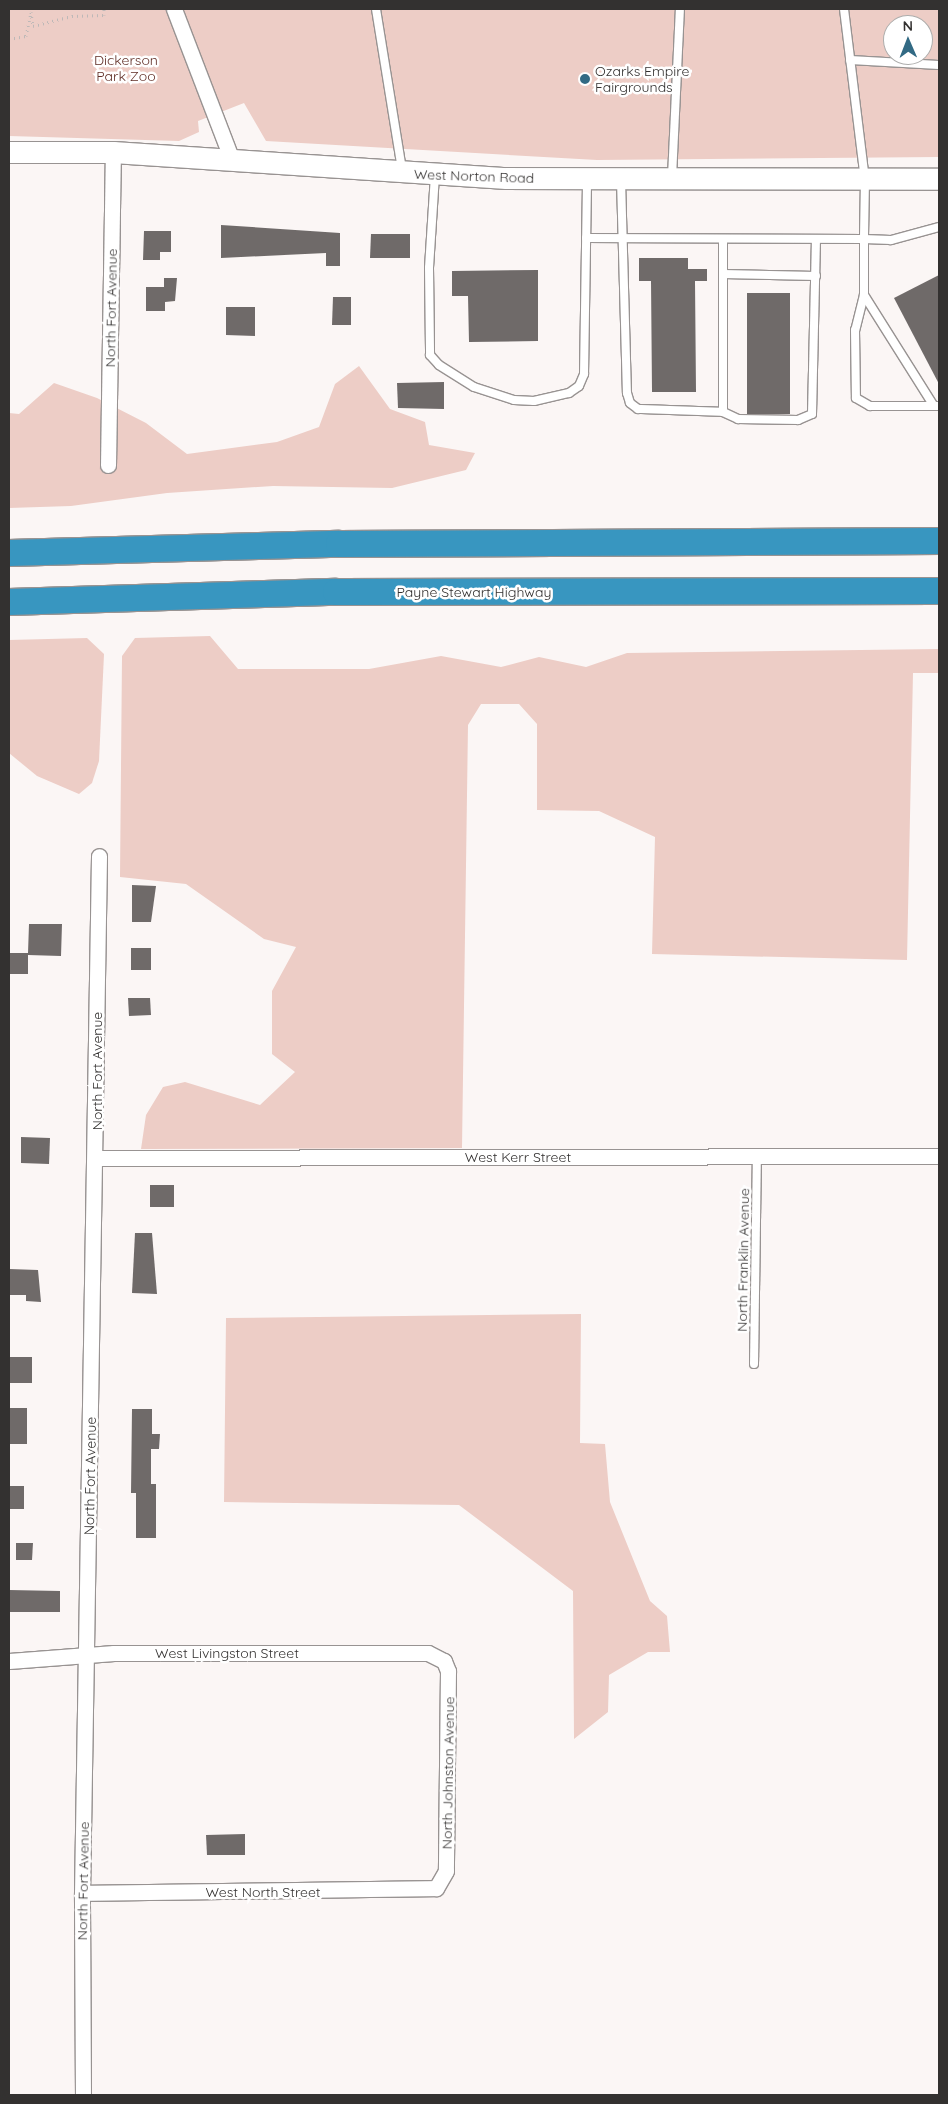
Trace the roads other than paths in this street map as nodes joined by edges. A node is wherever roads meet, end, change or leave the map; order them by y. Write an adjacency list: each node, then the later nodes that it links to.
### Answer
1 (174, 9): 9 (street)
2 (376, 9): 10 (lane)
3 (680, 9): 16 (lane)
4 (844, 9): 5 (lane)
5 (850, 60): 6 (lane); 12 (lane)
6 (939, 66)
7 (9, 152): 8 (main road, West Norton Road)
8 (113, 152): 9 (main road, West Norton Road); 28 (street, North Fort Avenue)
9 (232, 160): 10 (main road, West Norton Road)
10 (403, 172): 11 (main road, West Norton Road)
11 (435, 175): 14 (main road, West Norton Road); 18 (lane)
12 (865, 179): 13 (main road, West Norton Road); 16 (main road, West Norton Road); 22 (lane)
13 (939, 179)
14 (587, 180): 15 (main road, West Norton Road); 18 (lane)
15 (621, 180): 16 (main road, West Norton Road); 19 (lane)
16 (672, 180)
17 (939, 227): 22 (lane)
18 (586, 238): 19 (lane)
19 (622, 238): 20 (lane); 27 (lane)
20 (723, 238): 21 (lane); 23 (lane)
21 (816, 239): 22 (lane); 24 (lane)
22 (864, 239): 25 (lane)
23 (723, 274): 24 (lane); 27 (lane)
24 (816, 276): 27 (lane)
25 (864, 295): 26 (lane); 26 (lane)
26 (937, 406)
27 (723, 412)
28 (108, 465)
29 (939, 541): 30 (highway)
30 (9, 553)
31 (939, 591): 32 (highway, Payne Stewart Highway)
32 (9, 602)
33 (99, 856): 36 (street, North Fort Avenue)
34 (757, 1156): 35 (street, West Kerr Street); 36 (street, West Kerr Street); 37 (lane, North Franklin Avenue)
35 (939, 1156)
36 (96, 1158): 38 (street, North Fort Avenue)
37 (754, 1364)
38 (87, 1655): 39 (street, West Livingston Street); 40 (street, West Livingston Street); 42 (street, North Fort Avenue)
39 (9, 1661)
40 (444, 1661): 41 (street, North Johnston Avenue)
41 (441, 1884): 42 (street, West North Street)
42 (82, 1892): 43 (street, North Fort Avenue)
43 (83, 2095)

